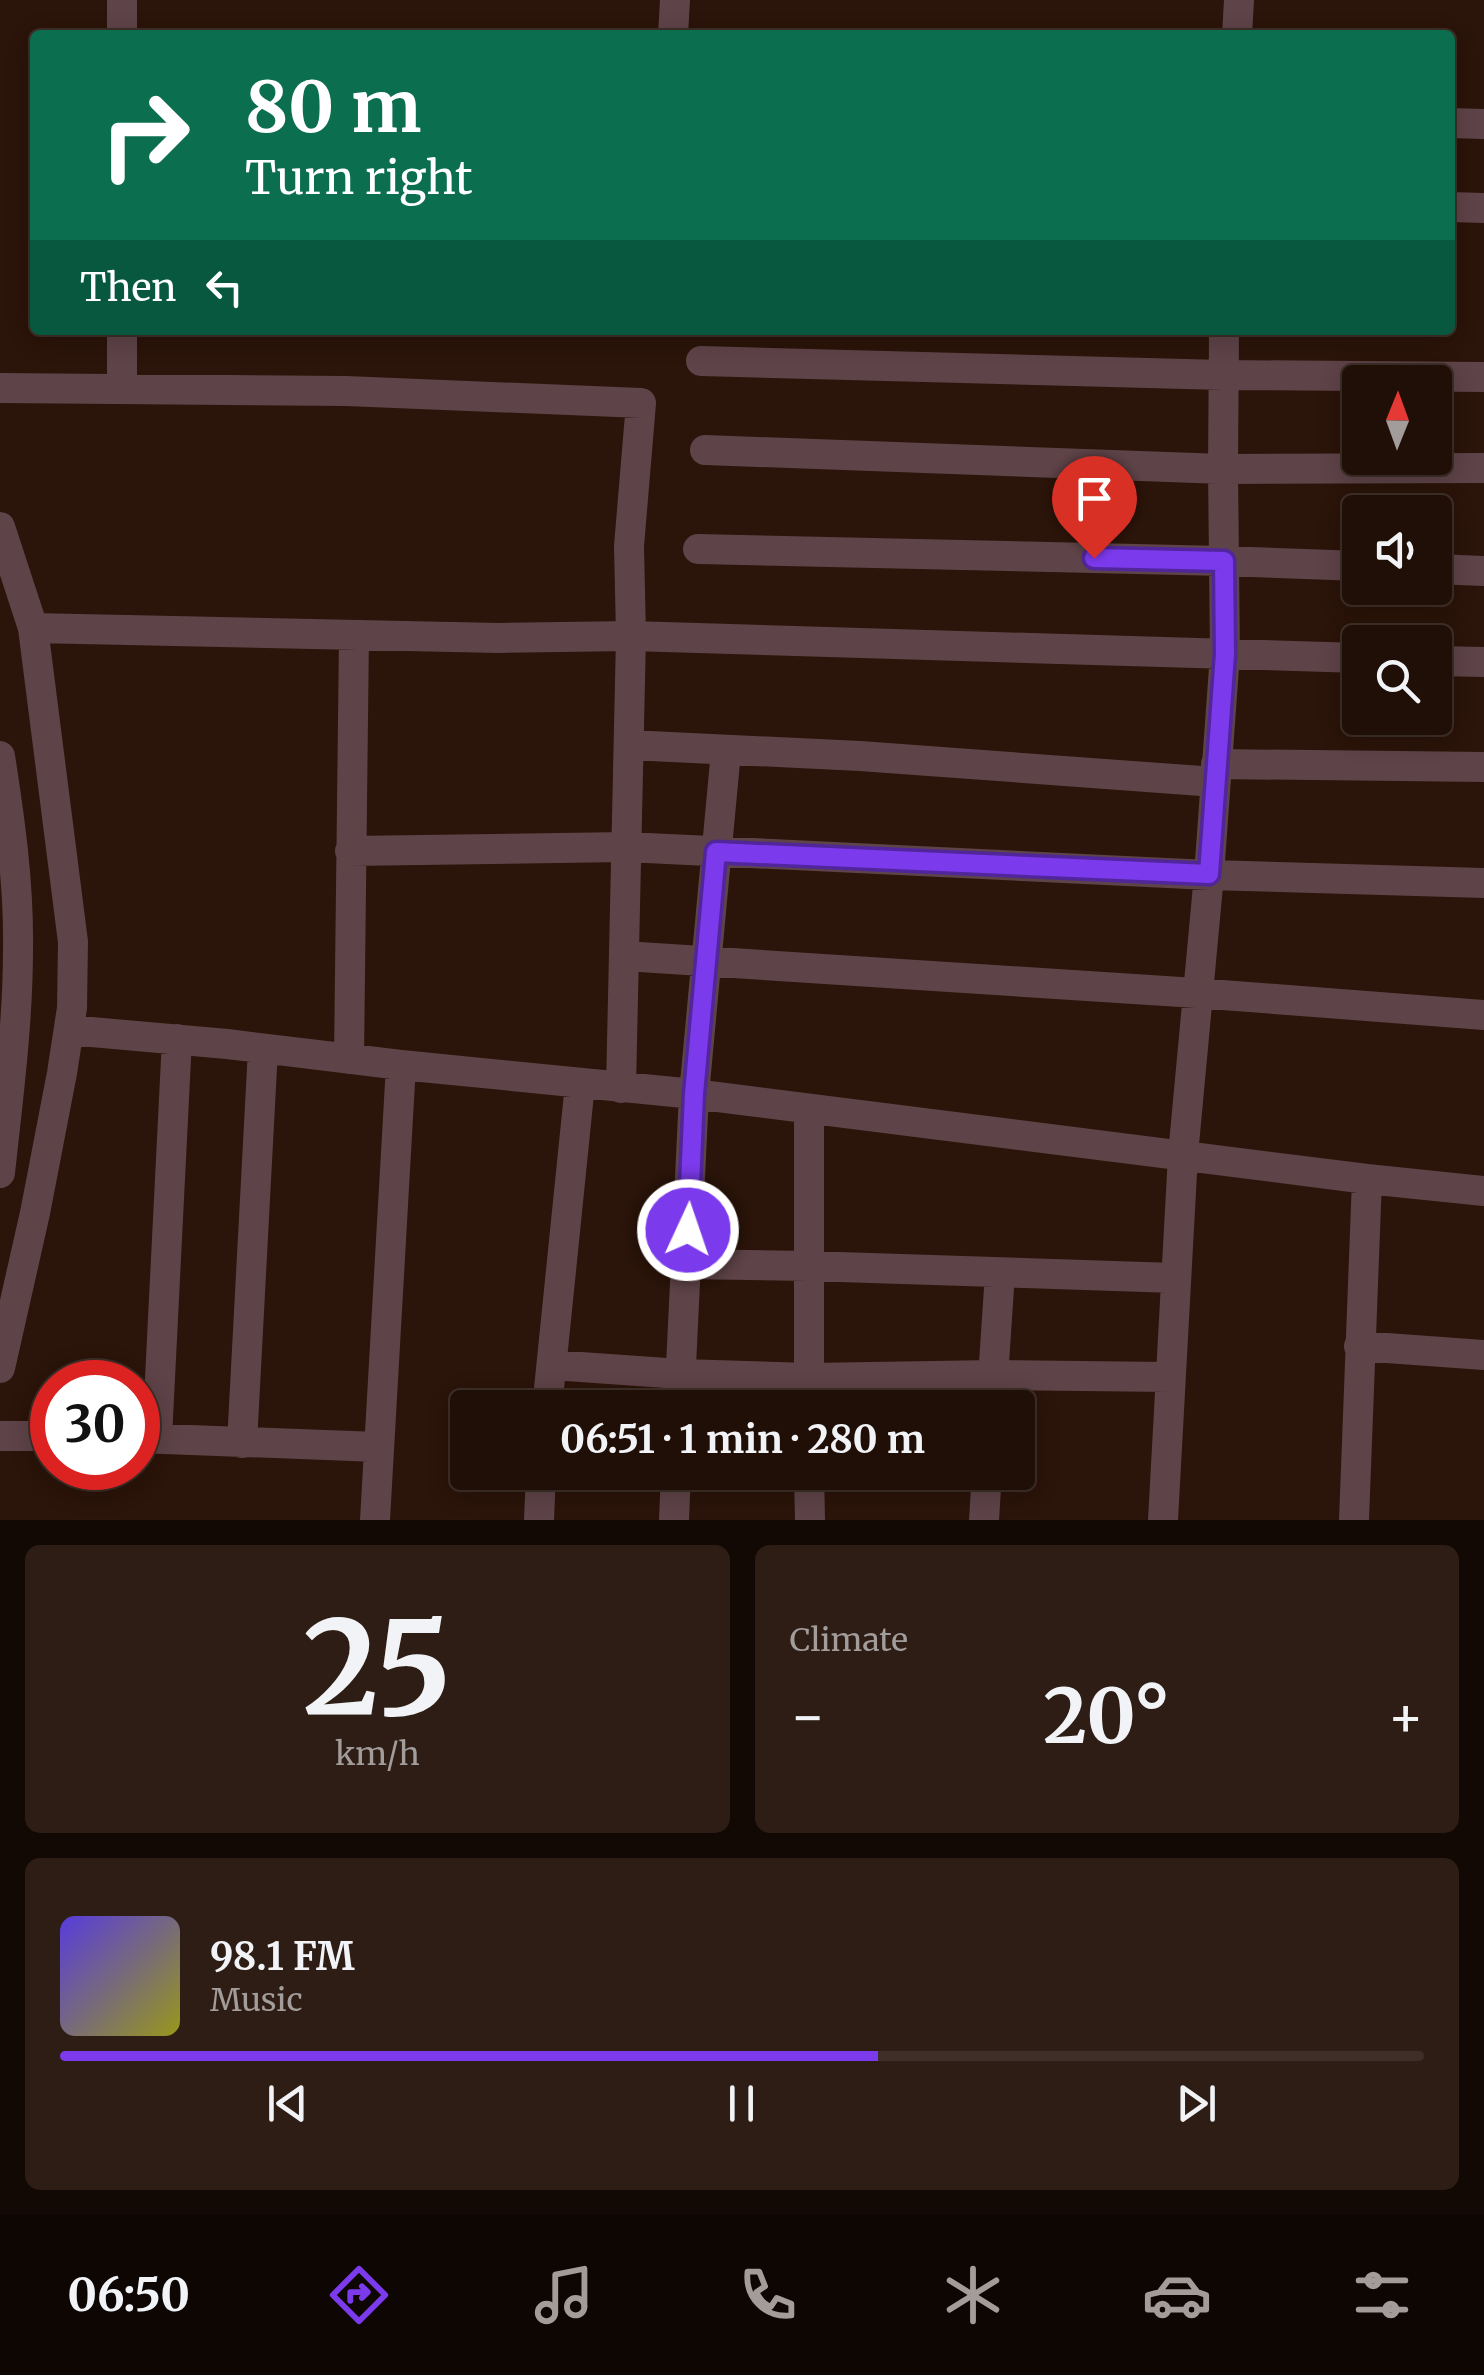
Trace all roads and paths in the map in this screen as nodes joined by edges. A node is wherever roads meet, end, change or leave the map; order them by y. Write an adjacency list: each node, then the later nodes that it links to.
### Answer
1 (122, 0): 4 (street)
2 (675, 0): 5 (street)
3 (1239, 0): 6 (street)
4 (122, 30)
5 (674, 30)
6 (1237, 30)
7 (1455, 122): 8 (street)
8 (1484, 124)
9 (1455, 208): 10 (street)
10 (1484, 208)
11 (122, 335): 16 (street)
12 (1224, 335): 14 (street)
13 (701, 361): 14 (street)
14 (1223, 375): 15 (street); 20 (street)
15 (1484, 378)
16 (122, 387): 17 (street); 29 (street)
17 (0, 388)
18 (705, 450): 20 (street)
19 (1484, 468): 20 (street)
20 (1223, 469): 23 (street)
21 (0, 528): 27 (street)
22 (698, 548): 23 (street)
23 (1224, 561): 24 (street); 30 (street)
24 (1342, 565)
25 (1452, 570): 26 (street)
26 (1484, 571)
27 (33, 628): 28 (street); 48 (street)
28 (354, 635): 29 (street); 40 (street)
29 (632, 636): 30 (street); 34 (street)
30 (1225, 654): 31 (street); 38 (street)
31 (1342, 657)
32 (1452, 661): 33 (street)
33 (1484, 662)
34 (629, 745): 35 (street); 39 (street)
35 (726, 751): 38 (street); 41 (street)
36 (0, 756): 50 (street)
37 (1484, 767): 38 (street)
38 (1216, 773): 42 (street)
39 (626, 846): 40 (street); 41 (street); 44 (street)
40 (350, 851): 52 (street)
41 (716, 852): 42 (street); 45 (street)
42 (1209, 874): 43 (street); 46 (street)
43 (1484, 883)
44 (624, 956): 45 (street); 55 (street)
45 (706, 960): 46 (street); 56 (street)
46 (1196, 993): 47 (street); 58 (street)
47 (1484, 1015)
48 (69, 1030): 49 (street); 70 (street)
49 (177, 1040): 51 (street); 68 (street)
50 (7, 1045): 59 (street)
51 (263, 1049): 52 (street); 83 (street)
52 (348, 1059): 53 (street)
53 (402, 1065): 54 (street); 84 (street)
54 (580, 1084): 55 (street); 69 (street)
55 (621, 1088): 56 (street)
56 (694, 1094): 57 (street); 62 (street)
57 (809, 1109): 58 (street); 63 (street)
58 (1183, 1156): 60 (street); 65 (street)
59 (0, 1173)
60 (1367, 1179): 61 (street); 66 (street)
61 (1484, 1192)
62 (686, 1264): 63 (street); 71 (street)
63 (808, 1266): 64 (street); 77 (street)
64 (1000, 1273): 65 (street); 72 (street)
65 (1175, 1278): 73 (street)
66 (1359, 1346): 67 (street); 95 (street)
67 (1484, 1355)
68 (153, 1360)
69 (552, 1365): 71 (street); 74 (street)
70 (0, 1368)
71 (681, 1374): 75 (street); 76 (street)
72 (993, 1375): 73 (street); 78 (street); 79 (street)
73 (1170, 1377): 94 (street)
74 (549, 1390)
75 (680, 1390)
76 (795, 1390)
77 (809, 1390)
78 (831, 1390)
79 (992, 1390)
80 (0, 1436): 81 (street)
81 (30, 1436)
82 (160, 1439): 83 (street)
83 (242, 1443): 84 (street)
84 (378, 1448): 89 (street)
85 (540, 1490): 90 (street)
86 (675, 1490): 91 (street)
87 (810, 1490): 92 (street)
88 (986, 1490): 93 (street)
89 (375, 1520)
90 (539, 1520)
91 (674, 1520)
92 (810, 1520)
93 (984, 1520)
94 (1162, 1520)
95 (1354, 1520)

